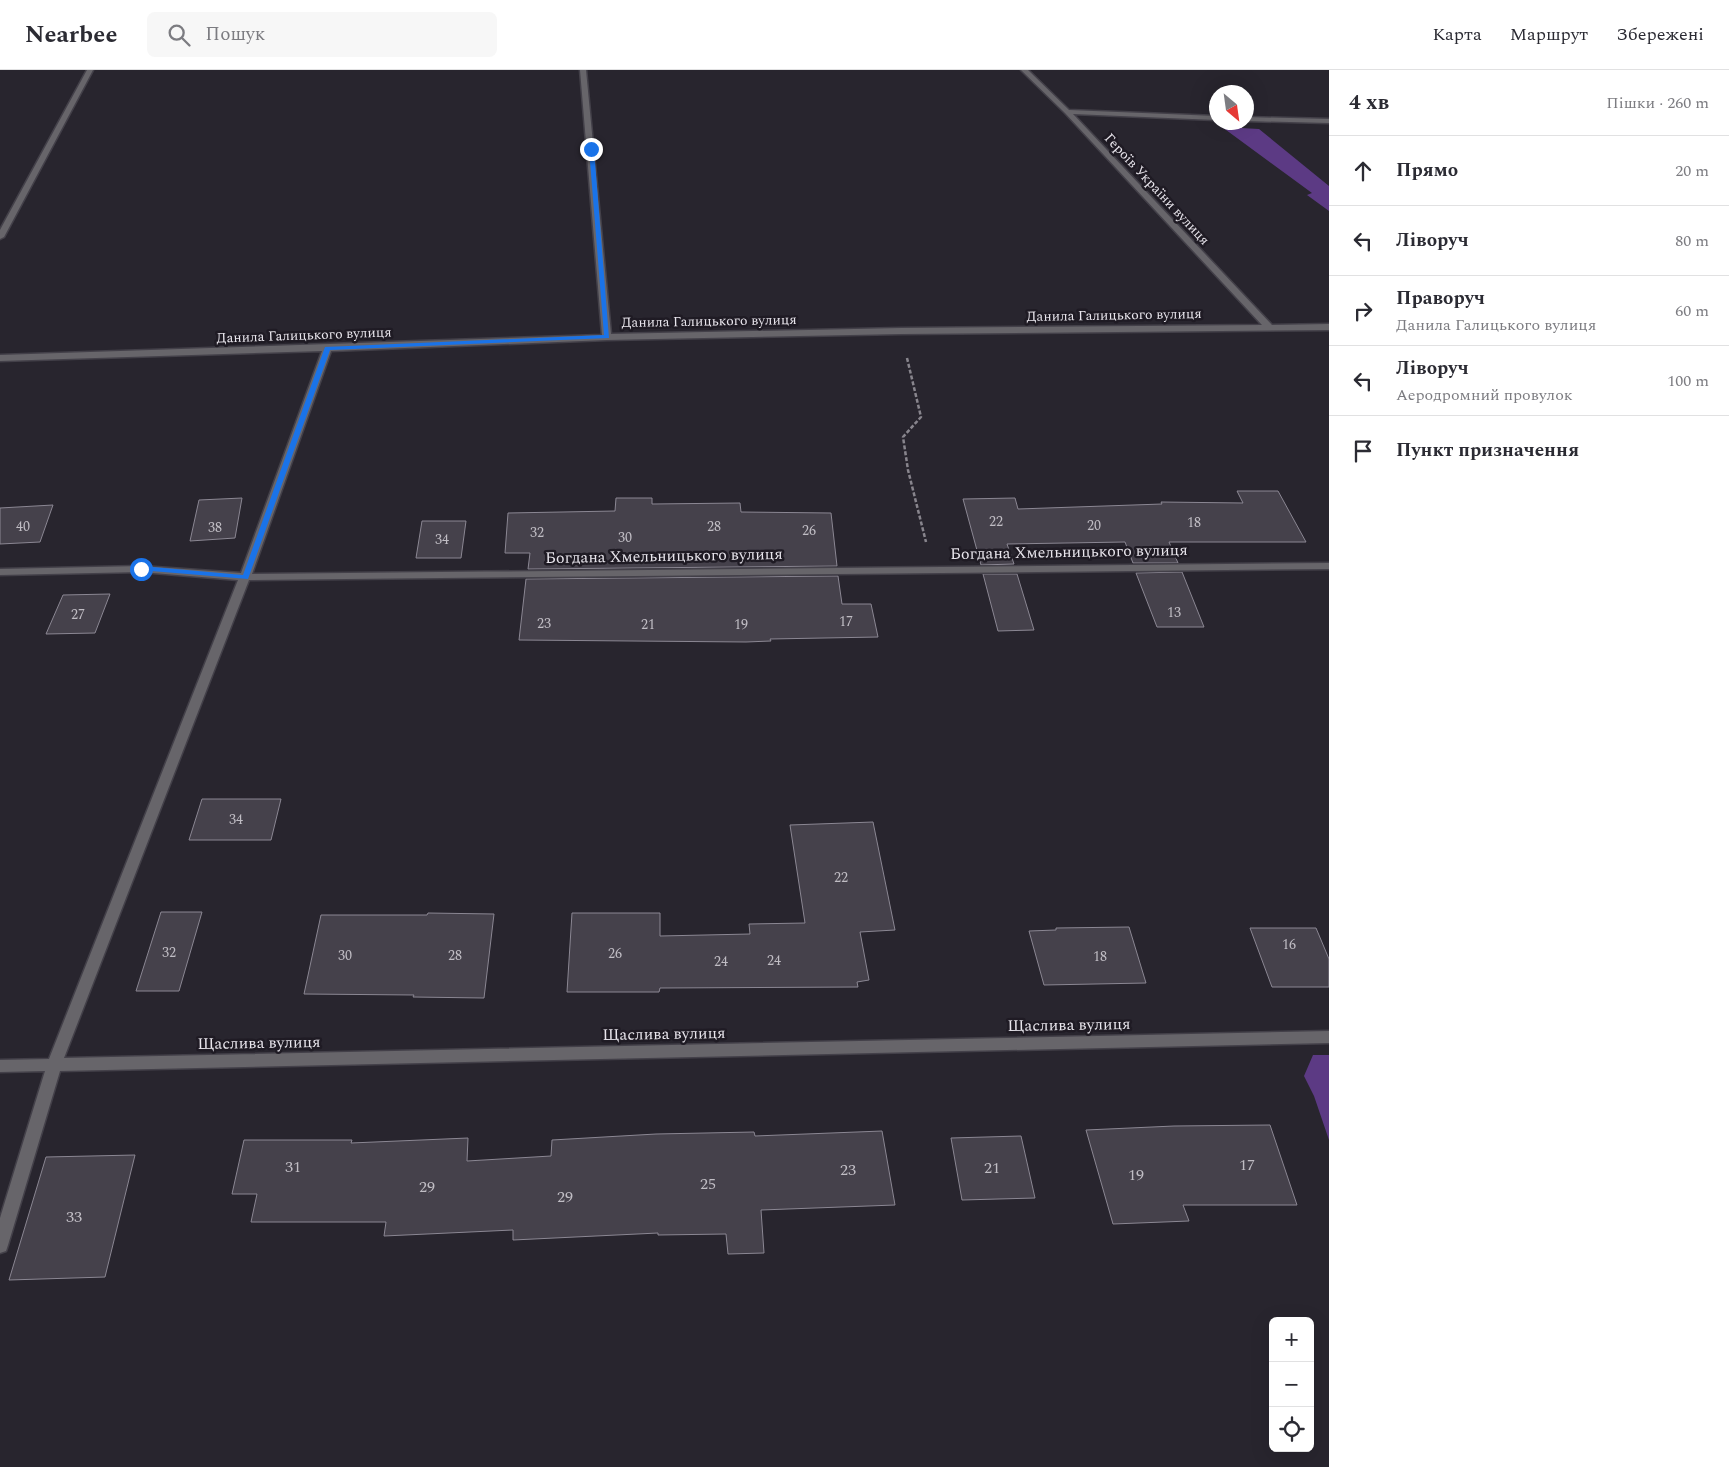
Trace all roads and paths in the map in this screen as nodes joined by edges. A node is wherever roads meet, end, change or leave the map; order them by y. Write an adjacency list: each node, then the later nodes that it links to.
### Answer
1 (90, 70): 8 (street)
2 (583, 70): 12 (street)
3 (1024, 70): 4 (street, Героїв України вулиця)
4 (1067, 112): 5 (street); 9 (street, Героїв України вулиця)
5 (1209, 118)
6 (1254, 119): 7 (street)
7 (1329, 121)
8 (0, 237)
9 (1270, 327): 10 (street, Данила Галицького вулиця); 11 (street, Данила Галицького вулиця)
10 (1329, 327)
11 (901, 331): 12 (street, Данила Галицького вулиця); 16 (path)
12 (607, 337): 13 (street, Данила Галицького вулиця)
13 (327, 348): 14 (street, Данила Галицького вулиця); 18 (street)
14 (0, 358)
15 (1329, 566): 16 (street, Богдана Хмельницького вулиця)
16 (932, 570): 18 (street, Богдана Хмельницького вулиця)
17 (0, 572): 18 (street, Богдана Хмельницького вулиця)
18 (245, 577): 20 (street)
19 (1329, 1037): 20 (street, Щаслива вулиця)
20 (54, 1065): 21 (street, Щаслива вулиця); 22 (street)
21 (0, 1066)
22 (0, 1244)

